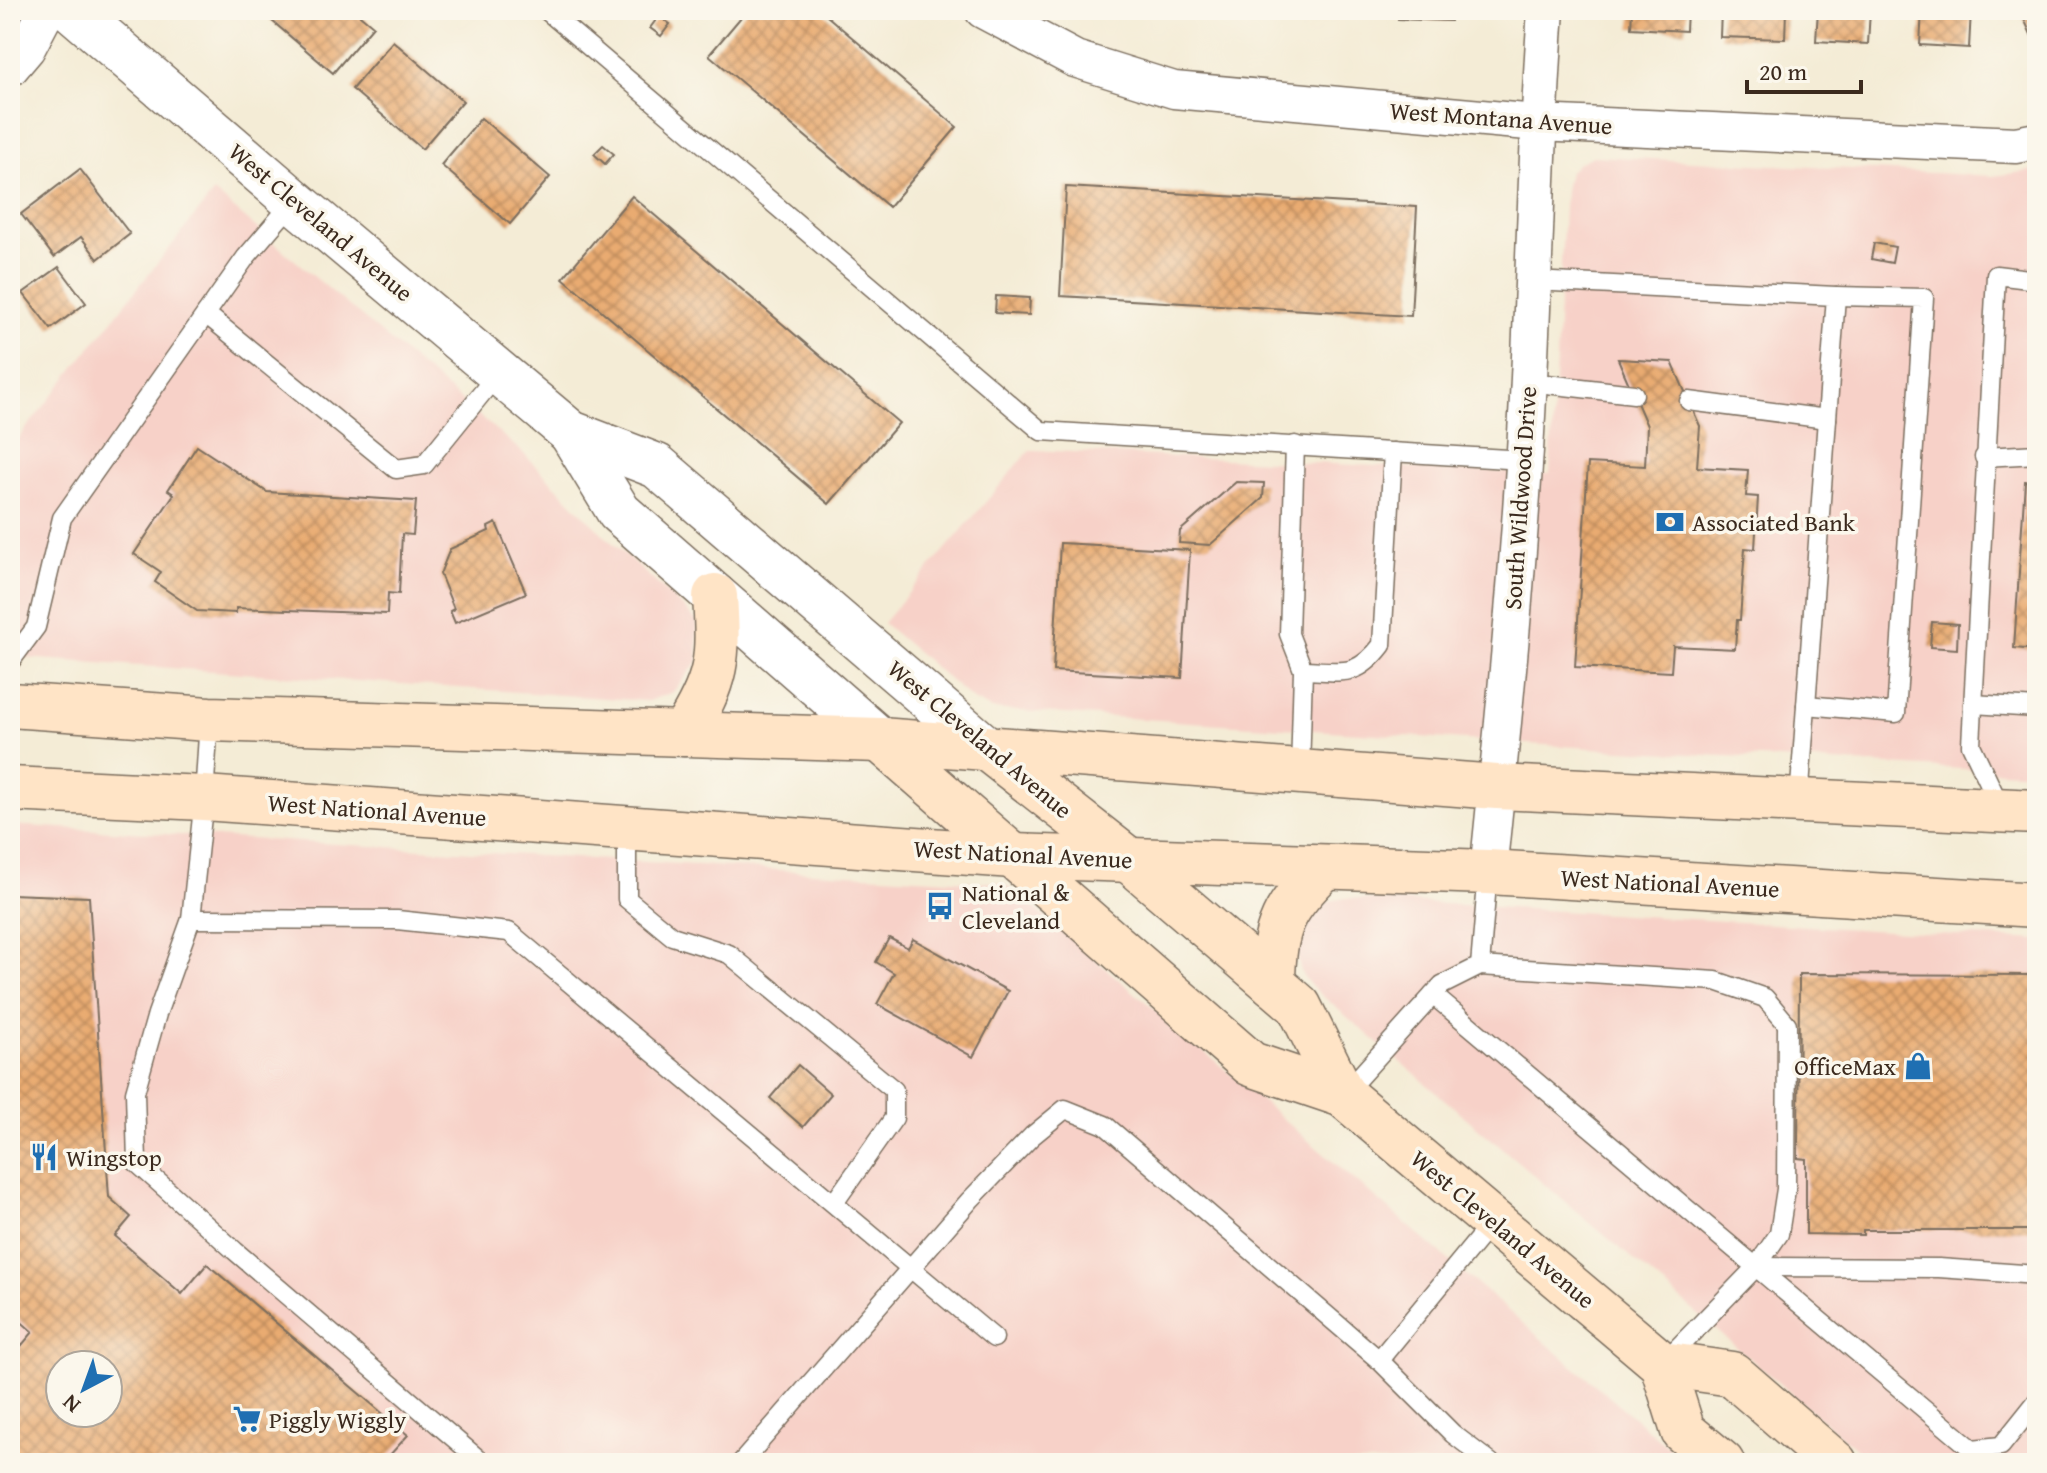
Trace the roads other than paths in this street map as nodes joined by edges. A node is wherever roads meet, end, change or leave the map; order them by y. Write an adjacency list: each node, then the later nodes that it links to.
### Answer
1 (47, 10): 6 (street)
2 (72, 10): 9 (street, West Cleveland Avenue)
3 (546, 10): 20 (lane)
4 (983, 10): 7 (street, West Montana Avenue)
5 (1546, 10): 7 (street, South Wildwood Drive)
6 (10, 68)
7 (1538, 123): 8 (street, West Montana Avenue); 11 (street, South Wildwood Drive)
8 (2037, 141)
9 (294, 201): 13 (lane); 14 (street, West Cleveland Avenue)
10 (2037, 280): 23 (lane)
11 (1533, 281): 12 (lane); 15 (street, South Wildwood Drive)
12 (1836, 296): 18 (lane); 30 (lane)
13 (206, 314): 14 (lane); 26 (lane)
14 (499, 372): 19 (street, West Cleveland Avenue)
15 (1529, 382): 16 (lane); 24 (street, South Wildwood Drive)
16 (1634, 394)
17 (1689, 401): 18 (lane)
18 (1827, 419): 30 (lane)
19 (571, 433): 25 (street, West Cleveland Avenue); 35 (street, West Cleveland Avenue)
20 (1295, 445): 21 (lane); 27 (lane)
21 (1393, 452): 24 (lane); 27 (lane)
22 (2037, 454): 23 (lane)
23 (1984, 457): 28 (lane)
24 (1524, 460): 37 (street, South Wildwood Drive)
25 (715, 596): 33 (main road); 34 (street, West Cleveland Avenue)
26 (10, 662)
27 (1303, 670): 36 (lane)
28 (1973, 704): 31 (lane); 41 (lane)
29 (10, 705): 32 (main road)
30 (1806, 705): 40 (lane)
31 (2037, 708)
32 (209, 719): 33 (main road); 39 (lane)
33 (683, 734): 34 (main road)
34 (880, 740): 35 (main road); 43 (main road, West Cleveland Avenue)
35 (986, 748): 36 (main road); 44 (main road, West Cleveland Avenue)
36 (1300, 772): 37 (main road)
37 (1497, 787): 40 (main road); 46 (street, South Wildwood Drive)
38 (10, 789): 39 (main road, West National Avenue)
39 (204, 798): 42 (main road, West National Avenue); 48 (lane)
40 (1799, 801): 41 (main road)
41 (2020, 811)
42 (627, 828): 43 (main road, West National Avenue); 53 (lane)
43 (1013, 856): 44 (main road, West National Avenue); 52 (main road, West Cleveland Avenue)
44 (1129, 860): 45 (main road, West National Avenue); 50 (main road, West Cleveland Avenue)
45 (1325, 867): 46 (main road, West National Avenue); 50 (main road)
46 (1488, 872): 47 (main road, West National Avenue); 49 (lane)
47 (2037, 905)
48 (191, 919): 53 (lane); 62 (lane)
49 (1480, 966): 51 (lane); 56 (lane)
50 (1273, 984): 52 (main road, West Cleveland Avenue)
51 (1433, 995): 52 (lane); 56 (lane)
52 (1343, 1095): 54 (main road, West Cleveland Avenue)
53 (834, 1203): 55 (lane)
54 (1494, 1220): 59 (lane); 60 (main road, West Cleveland Avenue)
55 (911, 1267): 58 (lane); 59 (lane); 63 (lane)
56 (1756, 1267): 57 (lane); 60 (lane); 61 (lane)
57 (2037, 1275)
58 (994, 1338)
59 (1379, 1360): 64 (lane)
60 (1662, 1364): 65 (main road); 66 (main road)
61 (2037, 1401)
62 (483, 1463)
63 (741, 1463)
64 (1491, 1463)
65 (1722, 1463)
66 (1835, 1463)

